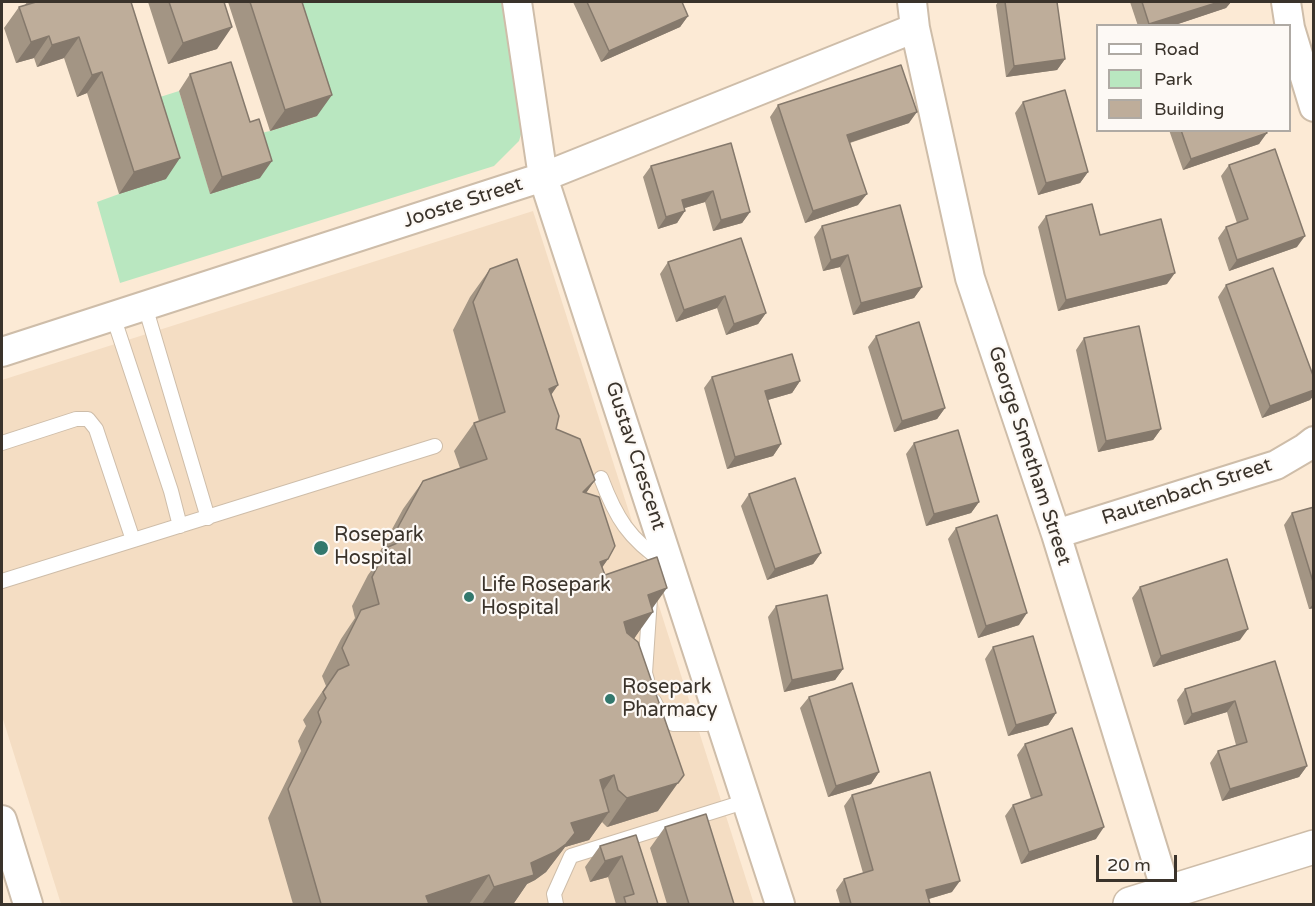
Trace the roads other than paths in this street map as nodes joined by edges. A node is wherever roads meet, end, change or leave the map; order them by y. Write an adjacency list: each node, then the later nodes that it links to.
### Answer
1 (517, 2): 7 (street, Gustav Crescent)
2 (1286, 2): 4 (street)
3 (913, 15): 7 (street, Jooste Street); 17 (street, George Smetham Street)
4 (1289, 24)
5 (1291, 31): 6 (street)
6 (1314, 107)
7 (543, 177): 8 (street, Jooste Street); 19 (street, Gustav Crescent)
8 (145, 306): 9 (street, Jooste Street); 15 (lane)
9 (113, 316): 10 (street, Jooste Street); 16 (lane)
10 (2, 352)
11 (1314, 441): 17 (street, Rautenbach Street)
12 (2, 443): 18 (lane)
13 (435, 447): 15 (lane)
14 (601, 478): 19 (lane)
15 (208, 518): 16 (lane)
16 (180, 526): 18 (lane)
17 (1056, 534): 25 (street, George Smetham Street)
18 (133, 540): 20 (lane)
19 (659, 578): 21 (street, Gustav Crescent); 21 (lane)
20 (2, 581)
21 (721, 720): 22 (street, Gustav Crescent)
22 (747, 801): 27 (lane); 28 (street, Gustav Crescent)
23 (2, 820): 26 (street)
24 (1314, 847): 25 (street)
25 (1168, 899): 29 (street)
26 (28, 904)
27 (556, 904)
28 (780, 904)
29 (1130, 904)

